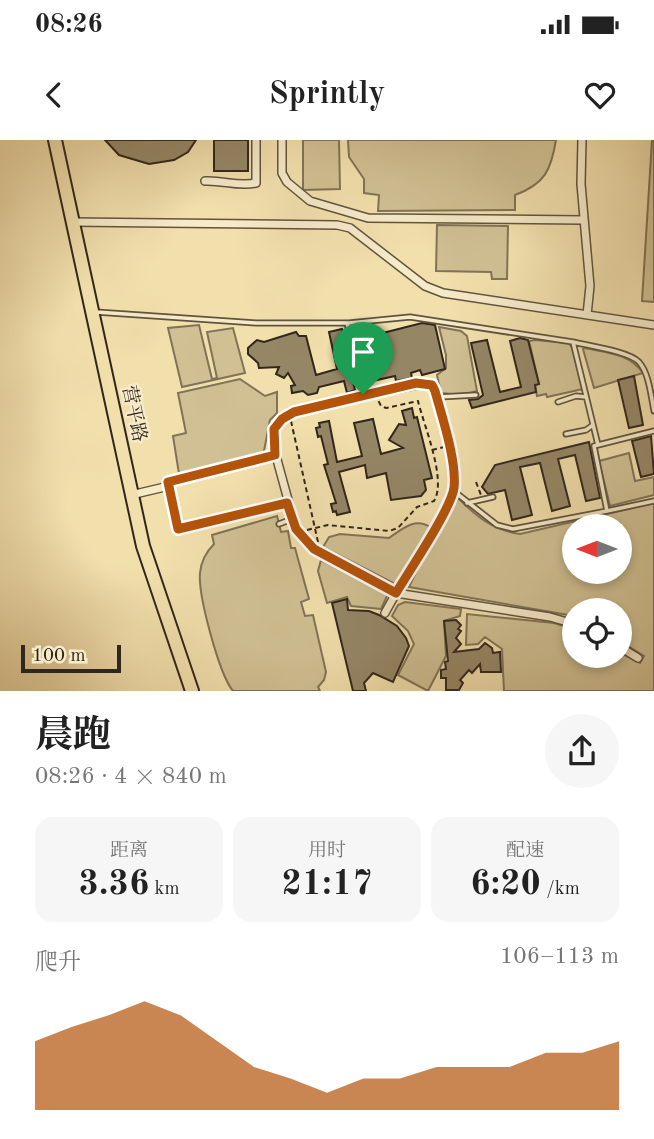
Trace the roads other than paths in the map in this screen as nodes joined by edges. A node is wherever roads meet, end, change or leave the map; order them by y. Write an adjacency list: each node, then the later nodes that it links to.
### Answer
1 (55, 140): 7 (highway, 营平路)
2 (256, 140): 5 (street)
3 (282, 140): 6 (street)
4 (582, 140): 6 (street)
5 (205, 181)
6 (583, 220): 9 (street)
7 (72, 222): 8 (highway, 营平路); 9 (street)
8 (92, 312): 10 (lane); 26 (highway, 营平路)
9 (587, 315): 11 (street)
10 (347, 323): 12 (lane); 13 (lane)
11 (654, 325)
12 (573, 342): 16 (lane); 18 (lane)
13 (363, 394): 15 (street); 23 (street)
14 (476, 395): 15 (lane)
15 (436, 397): 25 (street)
16 (588, 398): 17 (lane); 19 (lane)
17 (558, 402)
18 (654, 411)
19 (594, 424): 21 (lane); 22 (lane)
20 (654, 431): 22 (lane)
21 (566, 434)
22 (598, 444): 31 (lane)
23 (275, 455): 24 (lane); 29 (street)
24 (169, 486): 26 (street); 29 (lane)
25 (454, 490): 30 (lane); 34 (street)
26 (131, 495): 39 (highway, 营平路)
27 (493, 498): 30 (lane)
28 (654, 501): 31 (lane)
29 (287, 503): 32 (street)
30 (467, 503): 31 (lane)
31 (607, 511)
32 (292, 520): 33 (lane); 34 (street)
33 (279, 524)
34 (396, 593): 35 (street); 36 (street)
35 (384, 612)
36 (562, 620)
37 (632, 654): 38 (street)
38 (638, 658)
39 (192, 691)

